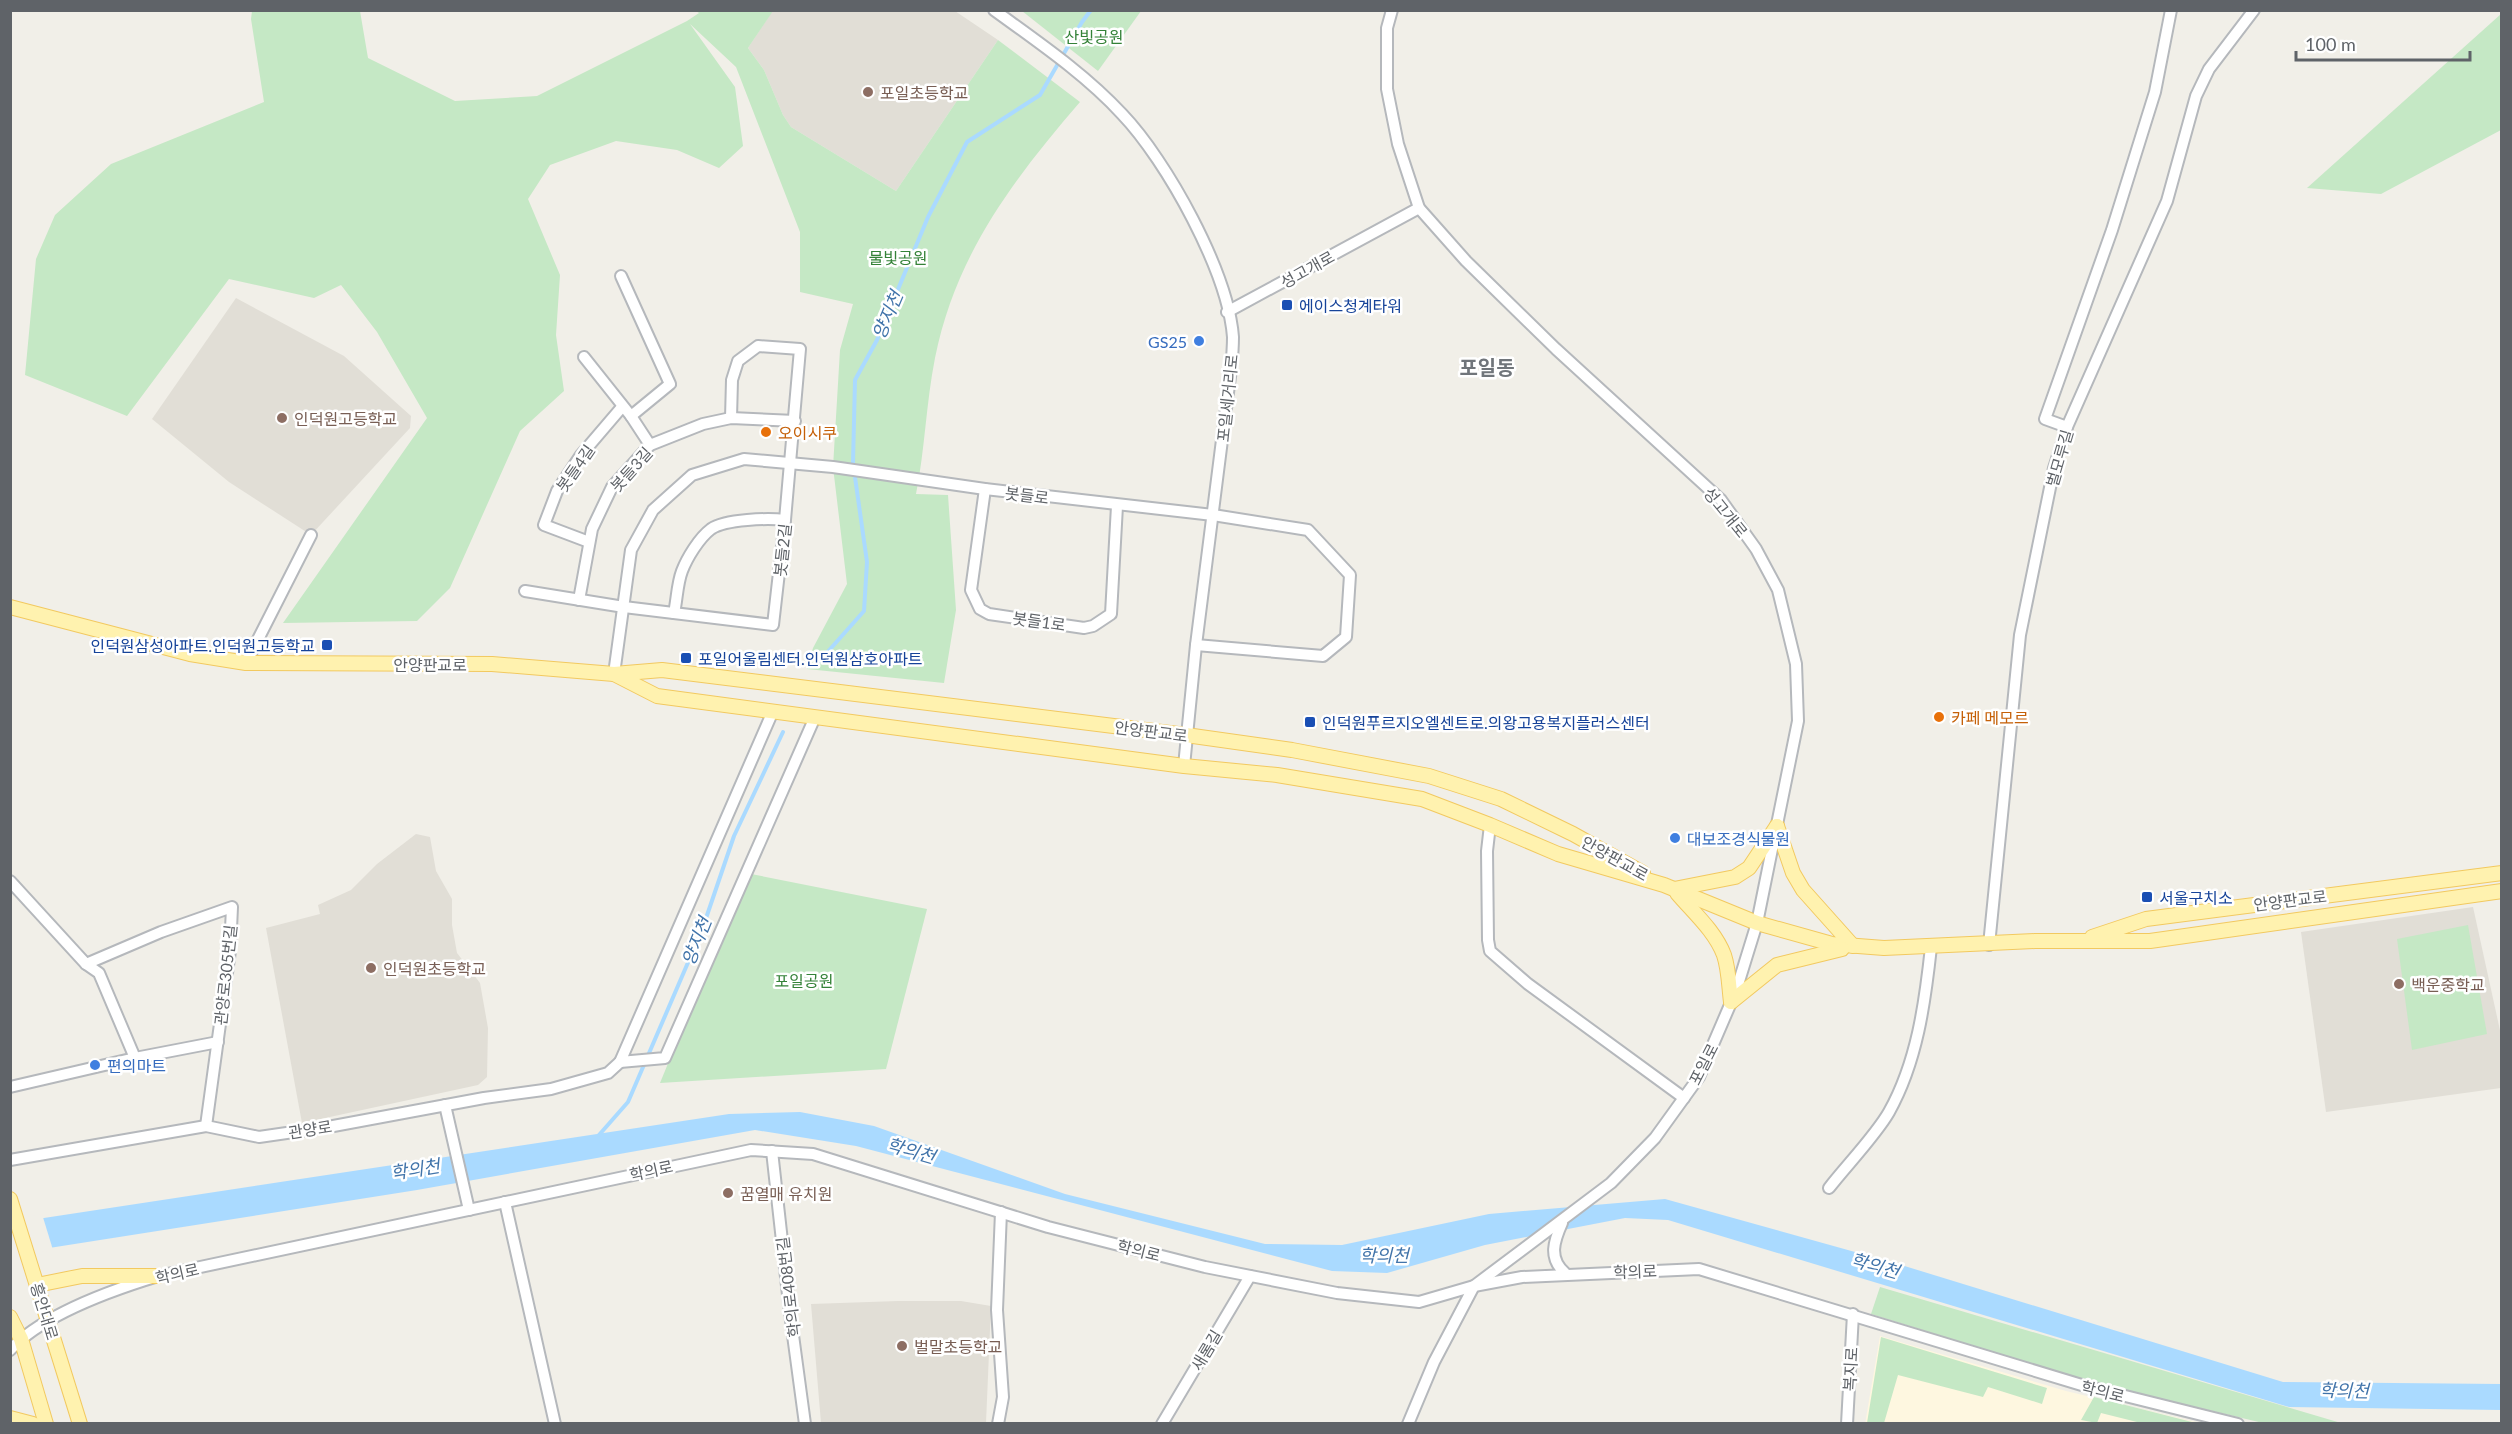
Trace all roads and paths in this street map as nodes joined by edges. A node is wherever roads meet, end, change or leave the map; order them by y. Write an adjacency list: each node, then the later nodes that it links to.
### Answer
1 (994, 10): 7 (street, 포일세거리로)
2 (1392, 10): 5 (street, 성고개로)
3 (2171, 10): 13 (street)
4 (2254, 10): 13 (street, 벌모루길)
5 (1419, 208): 7 (street, 성고개로); 35 (street, 성고개로)
6 (621, 276): 10 (street)
7 (1227, 312): 18 (street, 포일세거리로)
8 (584, 357): 9 (street)
9 (622, 407): 10 (street); 21 (street, 봇들4길)
10 (632, 416): 14 (street)
11 (731, 418): 12 (street, 봇들3길); 12 (street, 봇들2길); 14 (street, 봇들3길)
12 (795, 421): 15 (street, 봇들2길)
13 (2067, 427): 42 (street, 벌모루길)
14 (650, 445): 21 (street, 봇들3길)
15 (790, 462): 16 (street, 봇들로); 19 (street, 봇들2길); 25 (street, 봇들로)
16 (985, 489): 17 (street, 봇들로); 17 (street, 봇들1로)
17 (1117, 506): 18 (street, 봇들로)
18 (1213, 515): 27 (street, 포일세거리로); 27 (street, 봇들로)
19 (785, 520): 26 (street); 26 (street, 봇들2길)
20 (311, 535): 28 (street)
21 (589, 542): 23 (street, 봇들3길)
22 (525, 591): 23 (street, 봇들2길)
23 (579, 600): 25 (street, 봇들2길)
24 (10, 607): 28 (main road, 안양판교로)
25 (624, 607): 26 (street, 봇들2길); 29 (street, 봇들로)
26 (674, 613)
27 (1196, 645): 32 (street, 포일세거리로)
28 (246, 663): 29 (main road, 안양판교로)
29 (614, 674): 30 (main road, 안양판교로); 32 (main road, 안양판교로)
30 (773, 711): 31 (main road, 안양판교로); 49 (street)
31 (815, 717): 33 (main road, 안양판교로); 49 (street)
32 (1186, 735): 33 (street, 포일세거리로); 38 (main road, 안양판교로)
33 (1184, 766): 34 (main road, 안양판교로)
34 (1490, 825): 38 (main road, 안양판교로); 51 (street)
35 (1777, 826): 38 (main road); 40 (street, 성고개로); 43 (main road)
36 (2502, 873): 41 (main road, 안양판교로)
37 (10, 881): 45 (street)
38 (1669, 887): 40 (main road, 안양판교로); 46 (main road)
39 (2502, 891): 41 (main road, 안양판교로)
40 (1757, 923): 43 (main road, 안양판교로); 46 (street, 포일로)
41 (2081, 941): 42 (main road, 안양판교로)
42 (1989, 945): 44 (main road, 안양판교로)
43 (1853, 946): 44 (main road, 안양판교로); 46 (main road)
44 (1931, 947): 56 (street)
45 (86, 964): 47 (street, 관양로305번길); 48 (street)
46 (1731, 1002): 51 (street, 포일로)
47 (218, 1042): 48 (street); 53 (street, 관양로305번길)
48 (135, 1058): 50 (street)
49 (620, 1062): 52 (street, 관양로)
50 (10, 1087)
51 (1684, 1098): 61 (street, 포일로)
52 (445, 1105): 53 (street, 관양로); 59 (street)
53 (206, 1126): 55 (street, 관양로)
54 (772, 1151): 58 (street, 학의로); 60 (street, 학의로); 77 (street, 학의로408번길)
55 (10, 1160)
56 (1828, 1188)
57 (10, 1199): 65 (main road, 흥안대로)
58 (505, 1202): 59 (street, 학의로); 76 (street)
59 (469, 1210): 63 (street, 학의로)
60 (1001, 1212): 64 (street, 학의로); 78 (street)
61 (1563, 1221): 62 (street); 66 (street, 포일로)
62 (1561, 1270): 66 (street, 학의로); 67 (street, 학의로)
63 (158, 1276): 65 (main road); 69 (street, 학의로)
64 (1250, 1276): 66 (street, 학의로); 79 (street, 새롬길)
65 (35, 1280): 69 (main road, 흥안대로)
66 (1474, 1286): 80 (street)
67 (1853, 1314): 81 (street, 복지로); 82 (street, 학의로)
68 (10, 1317): 70 (main road, 흥안대로)
69 (47, 1321): 70 (street, 학의로); 75 (main road, 흥안대로)
70 (21, 1339): 71 (street, 학의로); 74 (main road, 흥안대로)
71 (10, 1350)
72 (10, 1418): 73 (main road)
73 (33, 1424)
74 (46, 1424)
75 (80, 1424)
76 (555, 1424)
77 (805, 1424)
78 (998, 1424)
79 (1162, 1424)
80 (1408, 1424)
81 (1847, 1424)
82 (2238, 1424)

